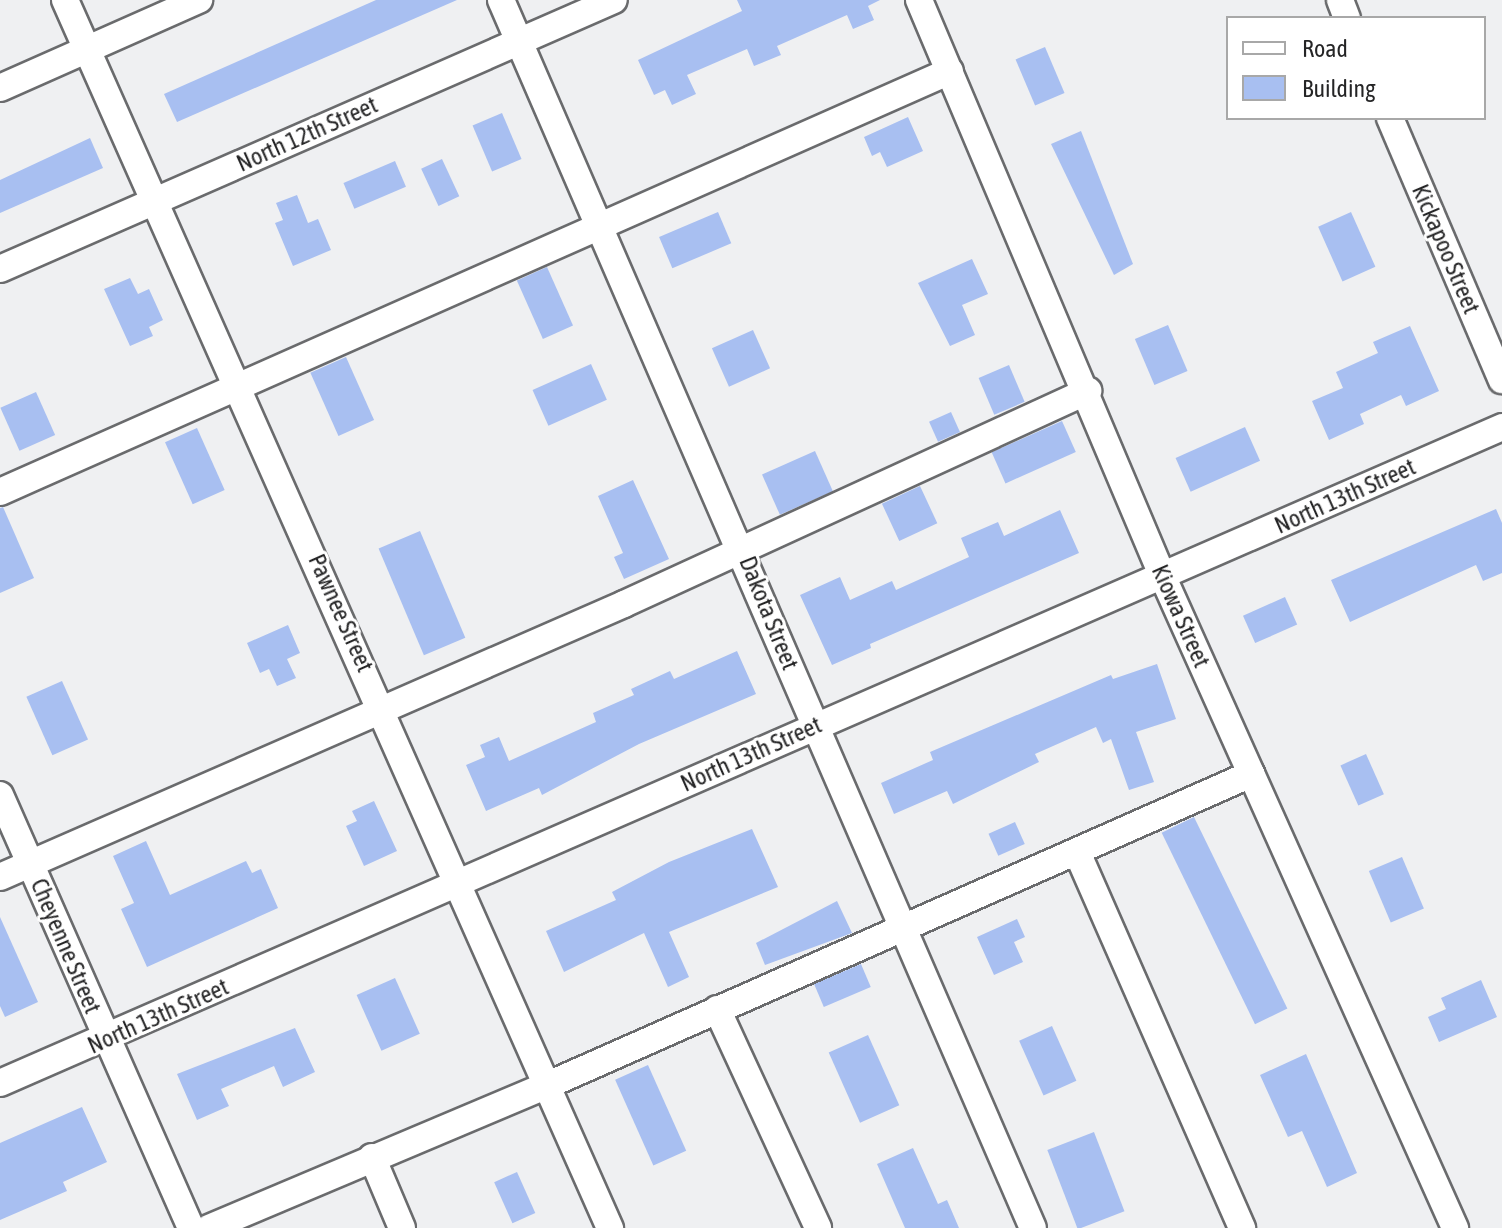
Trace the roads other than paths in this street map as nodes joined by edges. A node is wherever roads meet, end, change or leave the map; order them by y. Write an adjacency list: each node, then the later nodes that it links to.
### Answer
1 (65, 0): 7 (street, Pawnee Street)
2 (199, 0): 7 (street)
3 (501, 0): 6 (street, Dakota Street)
4 (614, 0): 6 (street, North 12th Street)
5 (919, 0): 8 (street, Kiowa Street)
6 (520, 40): 11 (street, North 12th Street); 12 (street, Dakota Street)
7 (88, 50): 9 (street); 11 (street, Pawnee Street)
8 (950, 71): 12 (street); 16 (street, Kiowa Street)
9 (0, 88)
10 (1391, 120): 14 (street, Kickapoo Street)
11 (156, 200): 13 (street, North 12th Street); 15 (street, Pawnee Street)
12 (602, 227): 15 (street); 19 (street, Dakota Street)
13 (0, 269)
14 (1502, 380)
15 (241, 390): 18 (street); 21 (street, Pawnee Street)
16 (1088, 391): 19 (street); 20 (street, Kiowa Street)
17 (1502, 427): 20 (street, North 13th Street)
18 (0, 492)
19 (743, 550): 21 (street); 22 (street, Dakota Street)
20 (1162, 575): 22 (street, North 13th Street); 23 (street, Kiowa Street)
21 (384, 710): 26 (street); 28 (street, Pawnee Street)
22 (816, 725): 28 (street, North 13th Street); 29 (street, Dakota Street)
23 (1251, 774): 25 (street); 42 (street, Kiowa Street)
24 (0, 795): 26 (street, Cheyenne Street)
25 (1077, 852): 29 (street); 41 (street)
26 (31, 865): 27 (street); 31 (street, Cheyenne Street)
27 (0, 877)
28 (460, 883): 31 (street, North 13th Street); 33 (street, Pawnee Street)
29 (902, 928): 30 (street); 40 (street, Dakota Street)
30 (717, 1009): 33 (street); 39 (street)
31 (106, 1039): 32 (street, North 13th Street); 35 (street, Cheyenne Street)
32 (0, 1083)
33 (548, 1085): 34 (street); 38 (street, Pawnee Street)
34 (372, 1157): 36 (street); 37 (street)
35 (191, 1228)
36 (209, 1228)
37 (402, 1228)
38 (610, 1228)
39 (818, 1228)
40 (1033, 1228)
41 (1242, 1228)
42 (1455, 1228)

